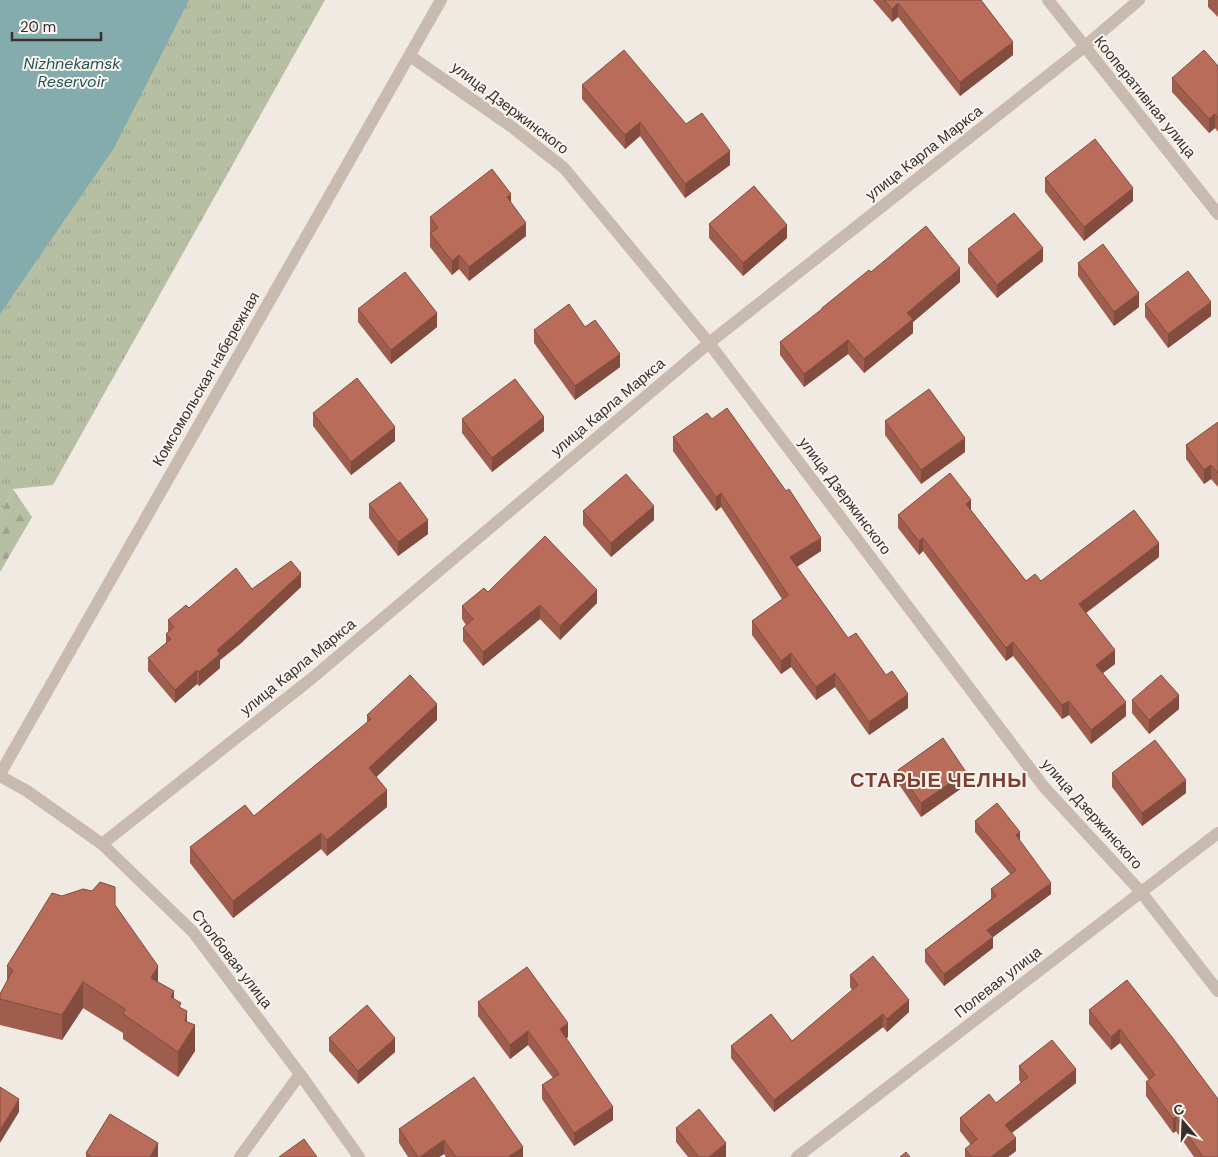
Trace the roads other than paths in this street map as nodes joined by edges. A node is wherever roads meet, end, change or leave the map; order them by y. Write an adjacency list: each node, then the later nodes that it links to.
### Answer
1 (441, 0): 5 (street, Комсомольская набережная)
2 (1048, 0): 4 (street, Кооперативная улица)
3 (1139, 0): 4 (street, улица Карла Маркса)
4 (1084, 47): 6 (street, Кооперативная улица); 7 (street, улица Карла Маркса)
5 (410, 56): 7 (street, улица Дзержинского); 8 (street, Комсомольская набережная)
6 (1218, 214)
7 (710, 343): 10 (street, улица Карла Маркса); 11 (street, улица Дзержинского)
8 (0, 775): 10 (street, Столбовая улица)
9 (1218, 833): 11 (street, Полевая улица)
10 (102, 844): 13 (street, Столбовая улица)
11 (1140, 892): 12 (street, улица Дзержинского); 16 (street, Полевая улица)
12 (1218, 991)
13 (300, 1074): 14 (street); 15 (street, Столбовая улица)
14 (240, 1157)
15 (359, 1157)
16 (797, 1157)

